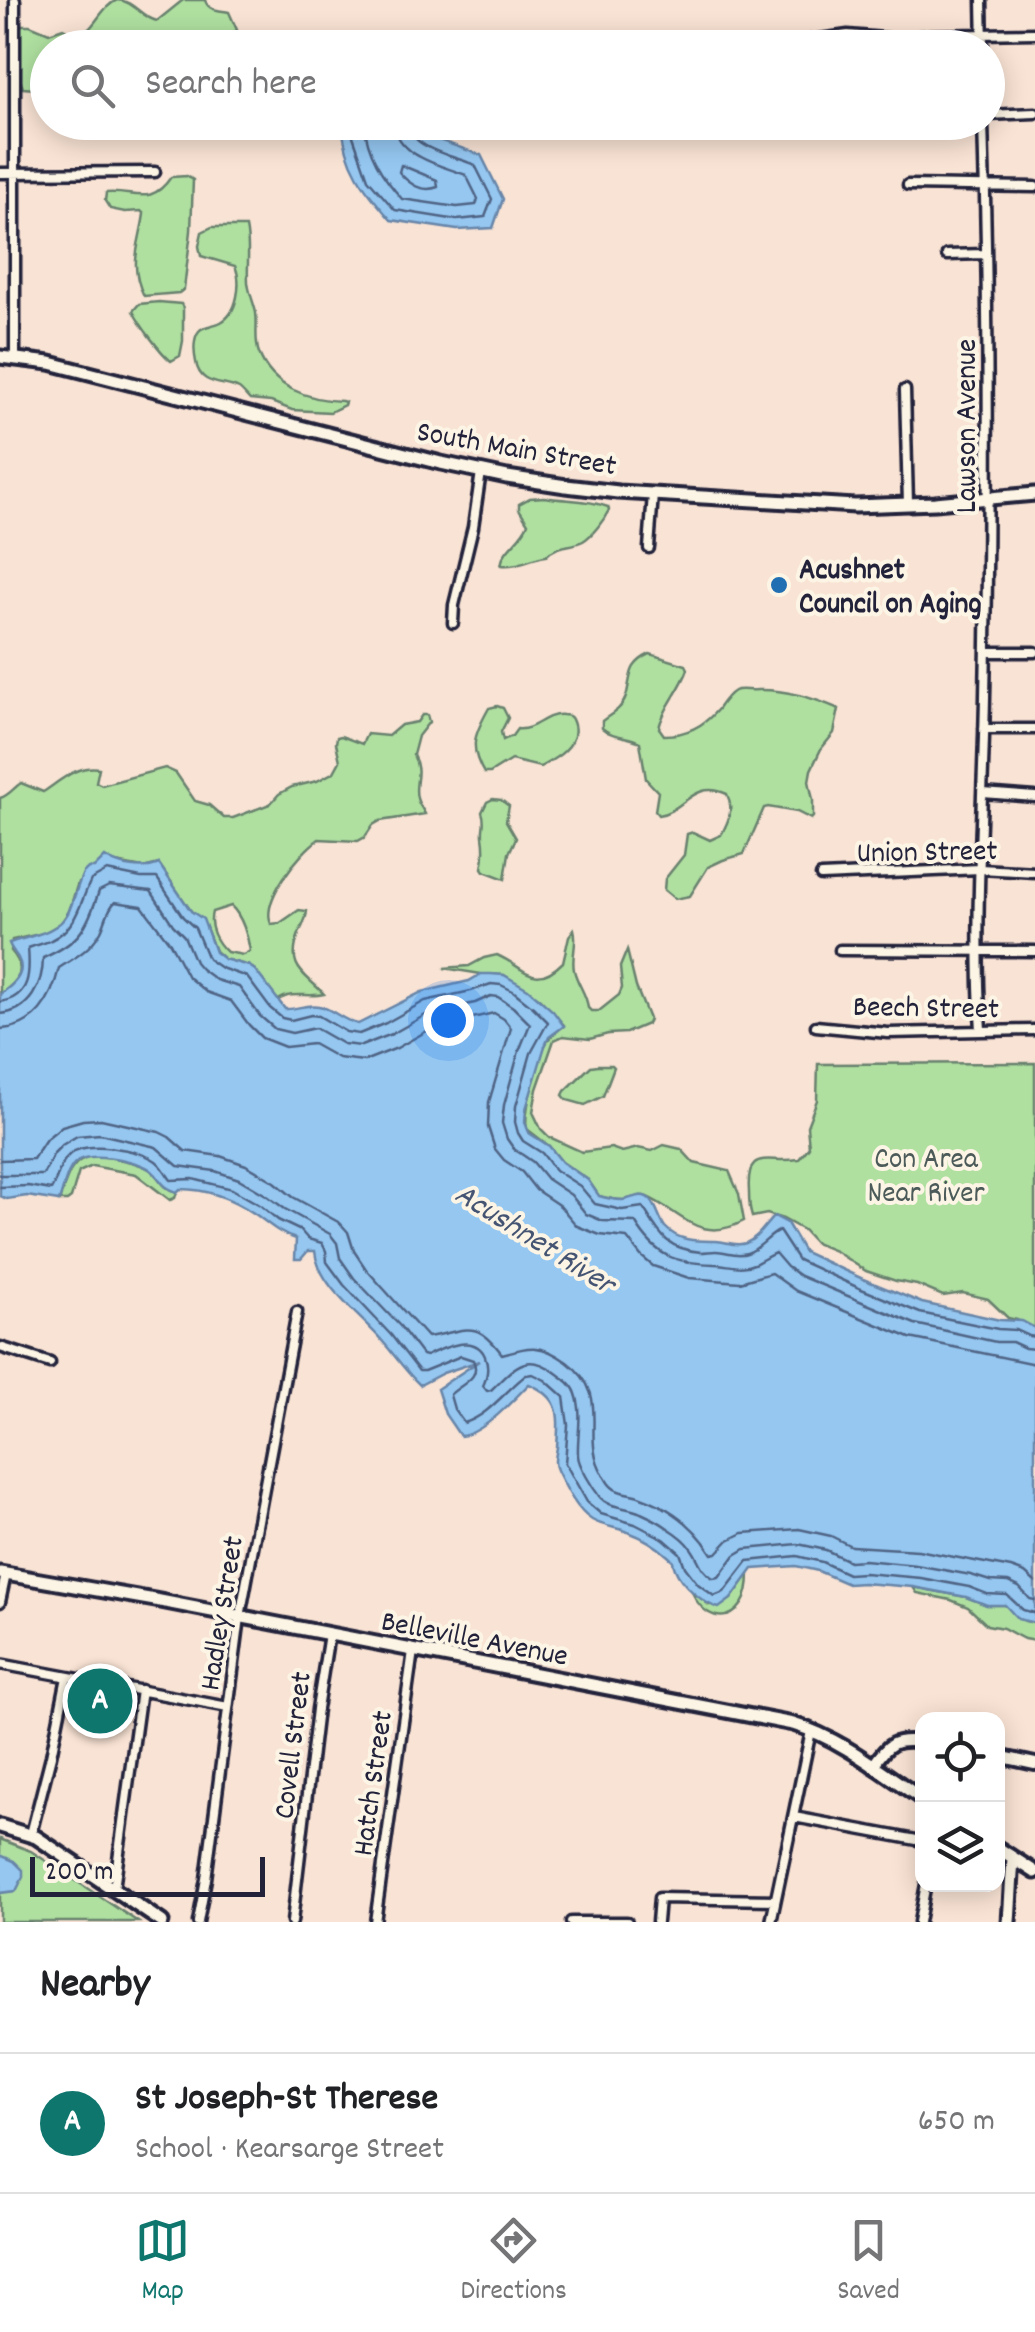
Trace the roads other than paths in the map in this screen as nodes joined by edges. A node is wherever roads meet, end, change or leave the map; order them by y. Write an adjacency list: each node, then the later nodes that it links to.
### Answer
1 (15, 0): 11 (street)
2 (982, 0): 3 (street)
3 (982, 30)
4 (1035, 32): 5 (street)
5 (1005, 33)
6 (1035, 113): 7 (street)
7 (1005, 114)
8 (984, 140): 13 (street, Lawson Avenue)
9 (154, 172): 11 (street)
10 (0, 173): 11 (street)
11 (15, 173): 18 (street)
12 (908, 186): 13 (street)
13 (985, 186): 14 (street); 16 (street, Lawson Avenue)
14 (1035, 187)
15 (947, 254): 16 (street)
16 (985, 254): 23 (street, Lawson Avenue)
17 (0, 357): 18 (main road, South Main Street)
18 (15, 358): 20 (main road, South Main Street)
19 (904, 390): 24 (street)
20 (481, 472): 21 (main road, South Main Street); 26 (street)
21 (653, 494): 24 (main road, South Main Street); 25 (street)
22 (1035, 494): 23 (main road, South Main Street)
23 (988, 498): 24 (main road, South Main Street); 27 (street, Lawson Avenue)
24 (908, 504)
25 (649, 548)
26 (453, 623)
27 (986, 652): 28 (street); 29 (street, Lawson Avenue)
28 (1035, 652)
29 (984, 728): 30 (street); 31 (street, Lawson Avenue)
30 (1035, 729)
31 (984, 792): 32 (street); 33 (street, Lawson Avenue)
32 (1035, 798)
33 (980, 869): 34 (street, Union Street); 35 (street, Union Street); 36 (street, Lawson Avenue)
34 (1035, 872)
35 (821, 876)
36 (980, 949): 37 (street); 38 (street); 40 (street, Lawson Avenue)
37 (840, 950)
38 (1035, 951)
39 (816, 1026): 40 (street, Beech Street)
40 (981, 1030): 41 (street, Beech Street)
41 (1035, 1030)
42 (297, 1312): 47 (street, Hadley Street)
43 (0, 1348): 44 (street)
44 (50, 1364)
45 (3, 1573): 46 (street); 47 (main road, Belleville Avenue)
46 (0, 1602)
47 (240, 1617): 48 (main road, Belleville Avenue); 53 (street, Hadley Street)
48 (329, 1634): 49 (main road, Belleville Avenue); 72 (street, Covell Street)
49 (413, 1651): 54 (main road, Belleville Avenue); 73 (street, Hatch Street)
50 (0, 1664): 51 (street)
51 (67, 1677): 52 (street); 62 (street)
52 (141, 1690): 53 (street); 67 (street)
53 (228, 1707): 71 (street, Hadley Street)
54 (812, 1730): 58 (main road, Belleville Avenue); 60 (street)
55 (915, 1741): 58 (street)
56 (1005, 1758): 57 (street)
57 (1035, 1764)
58 (872, 1766): 59 (main road, Belleville Avenue)
59 (915, 1794)
60 (794, 1817): 63 (street); 69 (street)
61 (0, 1826): 62 (main road)
62 (31, 1834): 67 (main road)
63 (915, 1840)
64 (1005, 1854): 65 (main road)
65 (1013, 1858): 66 (main road); 80 (main road)
66 (1035, 1872)
67 (114, 1889): 70 (main road)
68 (925, 1892): 79 (street)
69 (775, 1900): 77 (street); 78 (street)
70 (162, 1922)
71 (198, 1922)
72 (292, 1922)
73 (375, 1922)
74 (571, 1922): 75 (street)
75 (599, 1922): 76 (street)
76 (627, 1922)
77 (657, 1922)
78 (771, 1922)
79 (919, 1922)
80 (1009, 1922)

